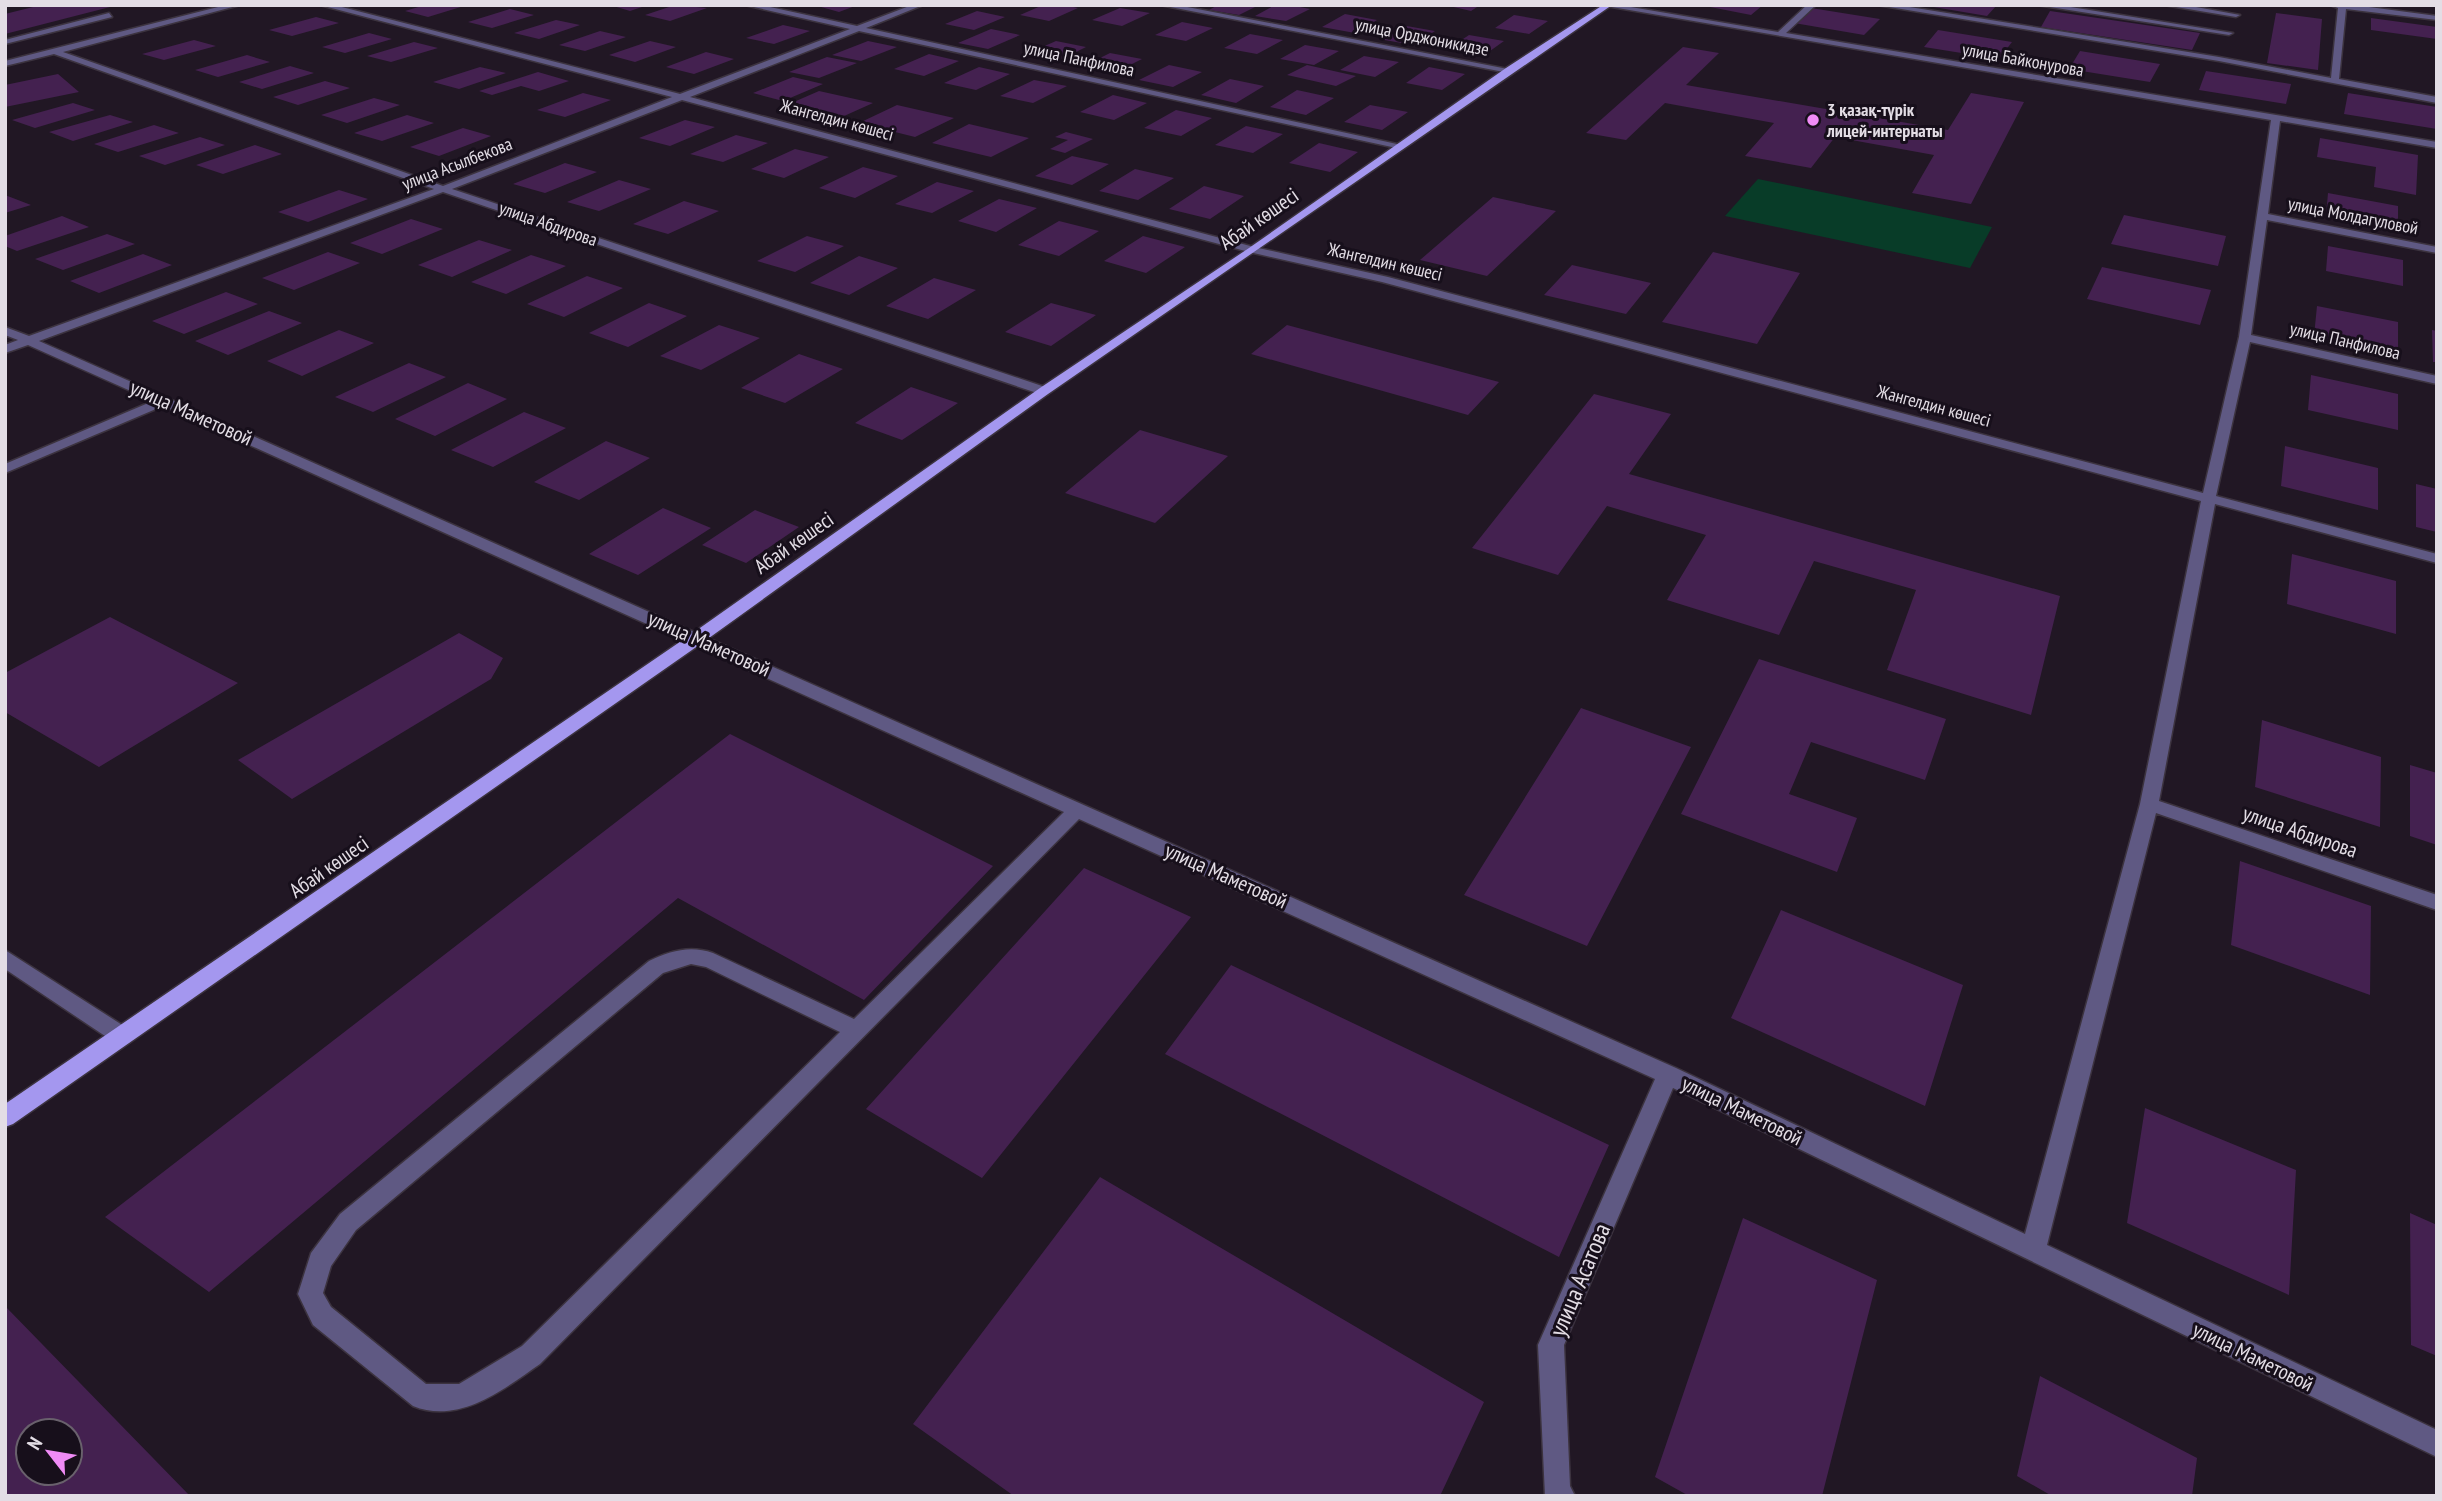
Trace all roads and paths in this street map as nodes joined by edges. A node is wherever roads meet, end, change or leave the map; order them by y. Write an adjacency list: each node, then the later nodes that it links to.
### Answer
1 (201, 5): 14 (street)
2 (236, 5): 14 (street)
3 (324, 5): 27 (street, Жангелдин көшесі)
4 (749, 5): 18 (street, улица Панфилова)
5 (919, 5): 18 (street, улица Асылбекова)
6 (1164, 5): 25 (street, улица Орджоникидзе)
7 (1606, 5): 20 (street, улица Байконурова); 25 (main road, Абай көшесі)
8 (1812, 5): 20 (street)
9 (1881, 5): 23 (street)
10 (2041, 5): 19 (street)
11 (2168, 5): 16 (street)
12 (2239, 5): 16 (street)
13 (2338, 6): 17 (street); 26 (street)
14 (217, 10): 22 (street)
15 (109, 15): 21 (street)
16 (2236, 15): 19 (street)
17 (2437, 18)
18 (856, 29): 27 (street, улица Асылбекова); 31 (street, улица Панфилова)
19 (2229, 33): 23 (street)
20 (1779, 35): 29 (street, улица Байконурова)
21 (5, 42)
22 (54, 51): 24 (street); 32 (street, улица Абдирова)
23 (2219, 59): 26 (street)
24 (5, 64)
25 (1509, 69): 31 (main road, Абай көшесі)
26 (2335, 80): 28 (street)
27 (681, 97): 32 (street, улица Асылбекова); 34 (street, Жангелдин көшесі)
28 (2437, 100)
29 (2276, 119): 30 (street, улица Байконурова); 33 (street)
30 (2437, 145)
31 (1401, 146): 34 (main road, Абай көшесі)
32 (443, 189): 38 (street, улица Асылбекова); 41 (street, улица Абдирова)
33 (2263, 216): 35 (street, улица Молдагуловой); 37 (street)
34 (1252, 250): 41 (main road, Абай көшесі); 44 (street, Жангелдин көшесі)
35 (2437, 250)
36 (5, 330): 38 (street, улица Маметовой)
37 (2245, 337): 40 (street, улица Панфилова); 44 (street)
38 (27, 341): 39 (street, улица Асылбекова); 42 (street, улица Маметовой)
39 (5, 349)
40 (2437, 380)
41 (1044, 391): 46 (main road, Абай көшесі)
42 (164, 401): 43 (street); 46 (street, улица Маметовой)
43 (5, 470)
44 (2209, 498): 45 (street, Жангелдин көшесі); 47 (street)
45 (2437, 559)
46 (696, 639): 48 (street, улица Маметовой); 52 (main road, Абай көшесі)
47 (2149, 804): 49 (street, улица Абдирова); 55 (street)
48 (1077, 810): 51 (street); 53 (street, улица Маметовой)
49 (2437, 903)
50 (5, 957): 52 (street)
51 (856, 1030): 51 (street)
52 (122, 1037): 54 (main road, Абай көшесі)
53 (1668, 1075): 55 (street, улица Маметовой); 57 (street, улица Асатова)
54 (5, 1117)
55 (2033, 1251): 56 (street, улица Маметовой)
56 (2437, 1444)
57 (1561, 1496)

